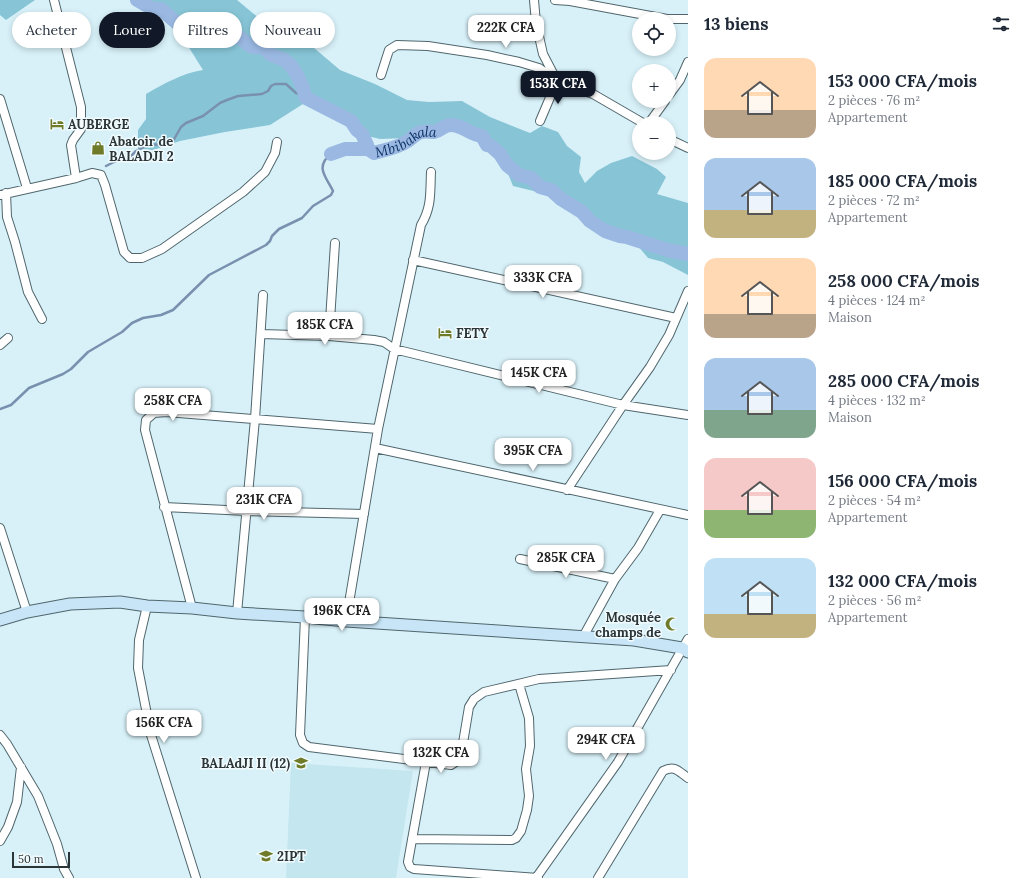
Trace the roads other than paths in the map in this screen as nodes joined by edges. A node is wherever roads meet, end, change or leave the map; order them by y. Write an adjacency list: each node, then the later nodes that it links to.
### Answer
1 (54, 0): 18 (street)
2 (534, 0): 9 (street)
3 (555, 0): 4 (street)
4 (632, 12)
5 (676, 19): 6 (street)
6 (688, 19)
7 (688, 62): 10 (street)
8 (382, 75): 9 (street)
9 (557, 80): 12 (street); 13 (street)
10 (676, 85)
11 (0, 99): 19 (street)
12 (632, 117)
13 (540, 121)
14 (277, 142): 18 (street)
15 (676, 142): 16 (street)
16 (688, 148)
17 (431, 172): 22 (street)
18 (76, 178): 19 (street)
19 (27, 188): 20 (street)
20 (3, 194): 26 (street)
21 (335, 243): 28 (street)
22 (413, 260): 25 (street); 31 (street)
23 (688, 291): 25 (street)
24 (264, 295): 27 (street)
25 (676, 318): 32 (street)
26 (42, 319)
27 (261, 334): 28 (street); 34 (street)
28 (329, 336): 31 (street)
29 (8, 338): 30 (street)
30 (0, 345)
31 (394, 349): 32 (street); 35 (street)
32 (623, 405): 33 (street); 37 (street)
33 (688, 415)
34 (256, 419): 35 (street); 38 (street); 40 (street)
35 (378, 429): 36 (street)
36 (375, 448): 37 (street); 41 (street)
37 (567, 490): 39 (street)
38 (164, 507): 40 (street); 47 (street)
39 (660, 510): 42 (street); 45 (street)
40 (247, 511): 41 (street); 49 (street)
41 (364, 514): 52 (street)
42 (688, 515)
43 (0, 528): 48 (street)
44 (520, 560): 45 (street)
45 (616, 579): 53 (street)
46 (147, 606): 47 (street); 48 (street); 64 (street)
47 (192, 608): 49 (street)
48 (26, 612): 51 (street)
49 (237, 613): 50 (street)
50 (305, 617): 52 (street); 58 (street)
51 (0, 620)
52 (346, 621): 53 (street)
53 (583, 637): 54 (street)
54 (686, 646): 55 (street)
55 (671, 670): 56 (street); 65 (street)
56 (519, 684): 58 (street); 61 (street)
57 (0, 735): 59 (street)
58 (426, 762): 61 (street)
59 (21, 767): 62 (street); 63 (street)
60 (688, 778): 66 (street)
61 (412, 839): 65 (street)
62 (0, 841)
63 (69, 878)
64 (196, 878)
65 (537, 878)
66 (598, 878)

